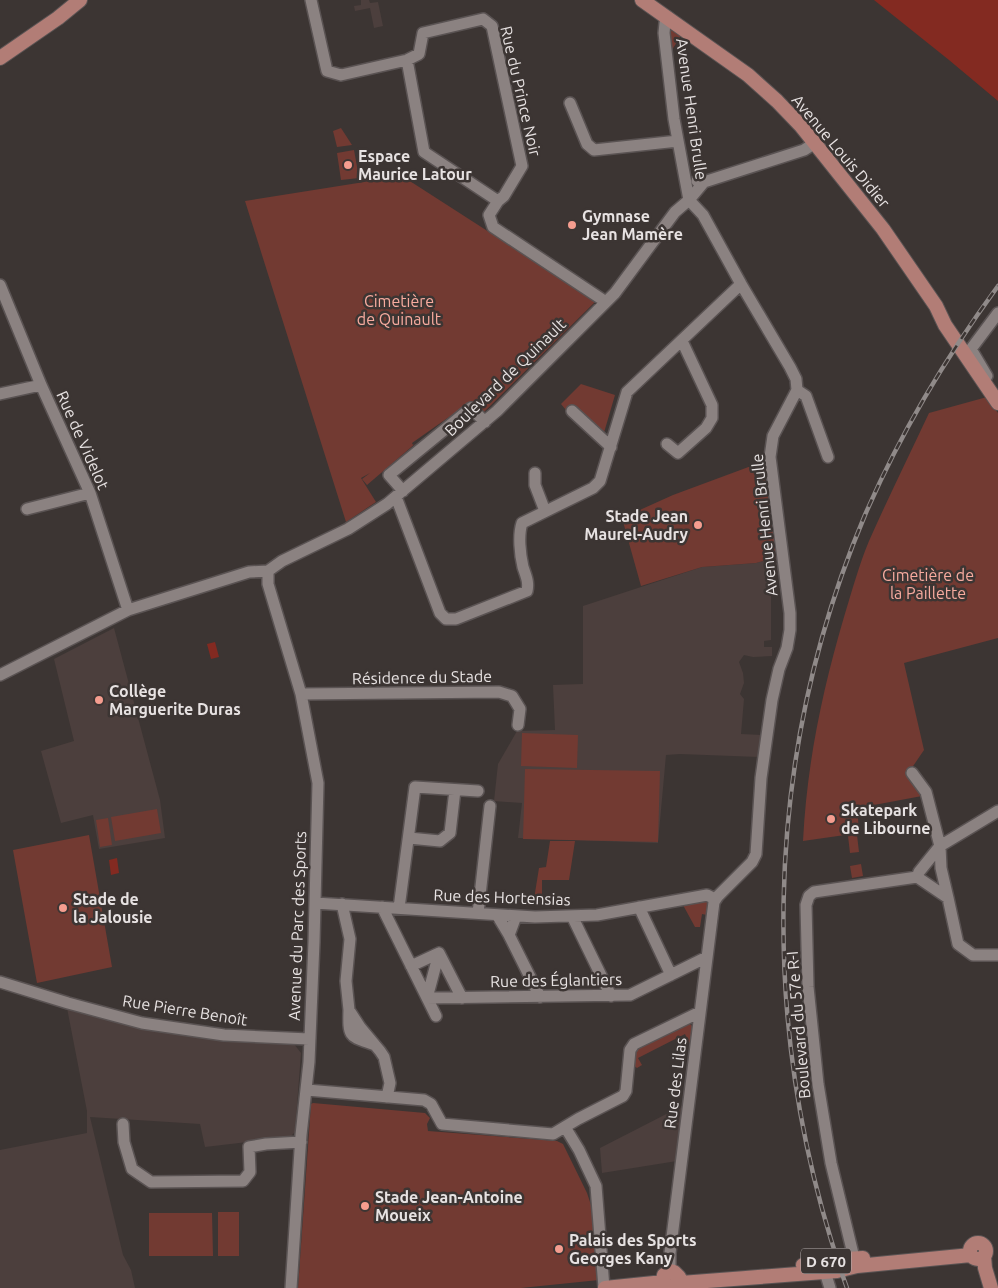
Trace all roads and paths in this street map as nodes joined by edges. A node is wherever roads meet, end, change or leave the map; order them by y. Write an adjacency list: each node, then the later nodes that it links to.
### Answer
1 (80, 0): 5 (main road)
2 (311, 0): 6 (street)
3 (642, 0): 4 (main road, Avenue Louis Didier)
4 (668, 17): 8 (street, Avenue Henri Brulle); 9 (main road, Avenue Louis Didier)
5 (0, 58)
6 (407, 60): 13 (street); 13 (street, Rue du Prince Noir)
7 (570, 103): 8 (street)
8 (678, 141): 10 (street, Avenue Henri Brulle)
9 (815, 143): 11 (street); 19 (main road, Avenue Louis Didier)
10 (685, 176): 11 (street); 12 (street, Avenue Henri Brulle)
11 (704, 182): 12 (street, Boulevard de Quinault)
12 (689, 200): 14 (street, Avenue Henri Brulle); 16 (street, Boulevard de Quinault)
13 (498, 201): 16 (street)
14 (741, 284): 18 (street); 21 (street, Avenue Henri Brulle)
15 (0, 285): 20 (street, Rue de Videlot)
16 (606, 302): 25 (street, Boulevard de Quinault)
17 (998, 313): 19 (street)
18 (682, 341): 26 (street); 27 (street)
19 (967, 351): 23 (main road, Avenue Louis Didier)
20 (41, 385): 22 (street); 32 (street, Rue de Videlot)
21 (797, 390): 29 (street); 50 (street, Avenue Henri Brulle)
22 (0, 394)
23 (997, 398)
24 (572, 411): 27 (street)
25 (485, 422): 28 (street); 30 (street, Boulevard de Quinault)
26 (667, 444)
27 (611, 447): 35 (street)
28 (422, 448): 30 (street); 33 (street)
29 (828, 457)
30 (435, 464): 33 (street, Boulevard de Quinault)
31 (534, 473): 35 (street)
32 (90, 493): 34 (street); 37 (street, Rue de Videlot)
33 (399, 494): 35 (street); 36 (street, Boulevard de Quinault)
34 (27, 510)
35 (545, 511)
36 (268, 571): 37 (street); 39 (street, Avenue du Parc des Sports)
37 (128, 610): 38 (street)
38 (0, 675)
39 (301, 694): 40 (street, Résidence du Stade); 51 (street, Avenue du Parc des Sports)
40 (518, 725)
41 (912, 773): 47 (street)
42 (455, 790): 43 (street); 46 (street); 46 (street)
43 (478, 791)
44 (490, 806): 56 (street)
45 (998, 812): 47 (street)
46 (409, 838): 55 (street)
47 (940, 846): 48 (street); 49 (street)
48 (917, 877): 49 (street); 83 (street, Boulevard du 57e R-I)
49 (948, 898): 64 (street)
50 (716, 899): 54 (street, Rue des Hortensias); 65 (street, Rue des Lilas)
51 (314, 903): 52 (street, Rue des Hortensias); 75 (street, Avenue du Parc des Sports)
52 (342, 904): 53 (street, Rue des Hortensias); 77 (street)
53 (382, 907): 55 (street, Rue des Hortensias); 66 (street)
54 (639, 907): 58 (street, Rue des Hortensias); 67 (street)
55 (399, 908): 56 (street, Rue des Hortensias)
56 (478, 914): 57 (street, Rue des Hortensias)
57 (497, 915): 59 (street, Rue des Hortensias); 61 (street)
58 (587, 915): 60 (street, Rue des Hortensias); 62 (street)
59 (516, 916): 60 (street, Rue des Hortensias); 61 (street)
60 (572, 916): 62 (street)
61 (509, 935): 70 (street)
62 (581, 935): 69 (street)
63 (439, 953): 66 (street); 71 (street); 72 (street)
64 (998, 955)
65 (707, 957): 67 (street, Rue des Églantiers); 73 (street, Rue des Lilas)
66 (411, 966): 71 (street)
67 (671, 975): 69 (street, Rue des Églantiers)
68 (0, 982): 75 (street, Rue Pierre Benoît)
69 (611, 996): 70 (street, Rue des Églantiers)
70 (540, 997): 72 (street, Rue des Églantiers)
71 (427, 998): 72 (street, Rue des Églantiers); 74 (street)
72 (462, 998)
73 (700, 1012): 79 (street); 85 (street, Rue des Lilas)
74 (436, 1016)
75 (309, 1039): 76 (street, Avenue du Parc des Sports)
76 (307, 1090): 77 (street); 80 (street, Avenue du Parc des Sports)
77 (387, 1097): 79 (street)
78 (123, 1124): 80 (street)
79 (565, 1127): 87 (street)
80 (301, 1142): 86 (street, Avenue du Parc des Sports)
81 (998, 1242): 82 (main road, D 670)
82 (981, 1252): 83 (main road, D 670); 84 (main road, D 670); 89 (main road)
83 (854, 1258): 85 (main road, D 670)
84 (825, 1272): 85 (main road, D 670); 88 (street)
85 (672, 1278): 87 (main road, D 670)
86 (291, 1288)
87 (605, 1288)
88 (830, 1288)
89 (990, 1288)

